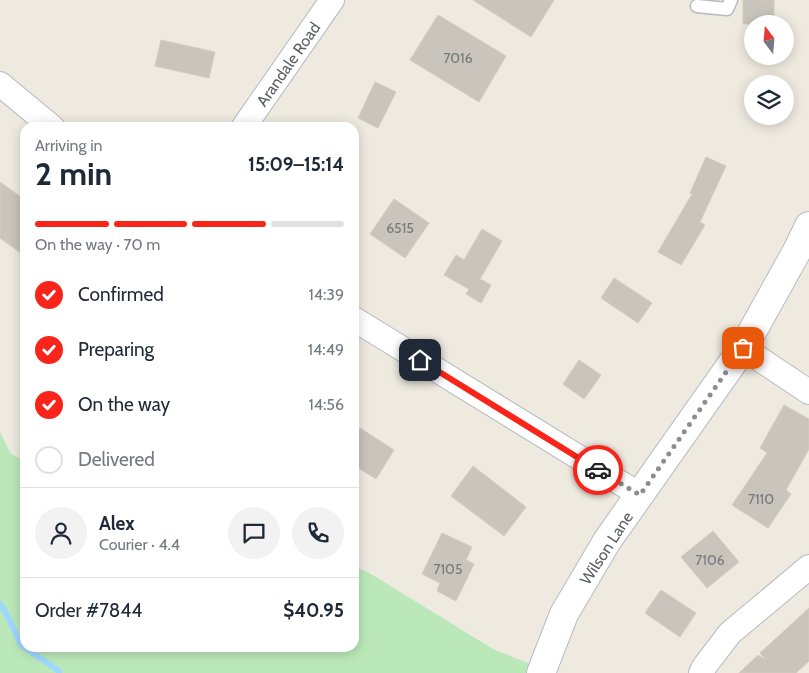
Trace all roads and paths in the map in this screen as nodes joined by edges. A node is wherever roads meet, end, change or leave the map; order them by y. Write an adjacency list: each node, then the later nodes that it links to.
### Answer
1 (332, 0): 6 (street, Arandale Road)
2 (730, 0): 3 (lane)
3 (698, 6)
4 (0, 84): 5 (street)
5 (45, 122)
6 (247, 122)
7 (809, 226): 9 (main road, Wilson Lane)
8 (359, 323): 11 (street)
9 (743, 348): 10 (street); 11 (main road, Wilson Lane)
10 (809, 392)
11 (640, 495): 13 (main road, Wilson Lane)
12 (809, 567): 14 (street)
13 (541, 673)
14 (701, 673)

